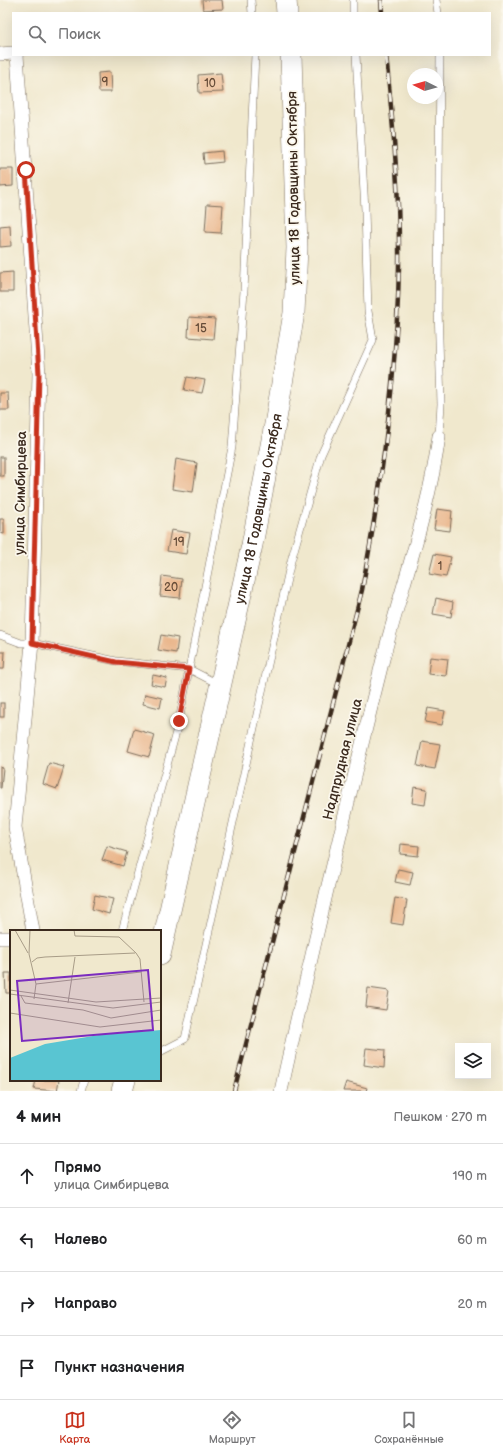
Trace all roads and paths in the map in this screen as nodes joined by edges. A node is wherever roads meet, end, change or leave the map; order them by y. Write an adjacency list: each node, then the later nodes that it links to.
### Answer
1 (251, 0): 5 (lane)
2 (286, 0): 6 (main road)
3 (353, 0): 7 (lane)
4 (436, 0): 8 (lane)
5 (252, 12)
6 (287, 12)
7 (353, 12)
8 (438, 12)
9 (12, 53): 10 (street)
10 (0, 54)
11 (17, 56): 18 (street, улица Симбирцева)
12 (255, 56): 19 (lane)
13 (291, 56): 20 (main road, улица 18 Годовщины Октября)
14 (356, 56): 24 (lane)
15 (440, 56): 16 (lane)
16 (439, 436): 29 (street, Надпрудная улица)
17 (0, 635): 18 (lane)
18 (32, 643): 19 (lane); 21 (street, улица Симбирцева)
19 (189, 669): 20 (lane); 22 (lane)
20 (221, 686): 23 (main road, улица 18 Годовщины Октября)
21 (33, 930)
22 (122, 930)
23 (161, 951)
24 (161, 1051)
25 (84, 1081): 27 (lane)
26 (125, 1081): 28 (main road)
27 (81, 1091)
28 (122, 1091)
29 (281, 1091)

